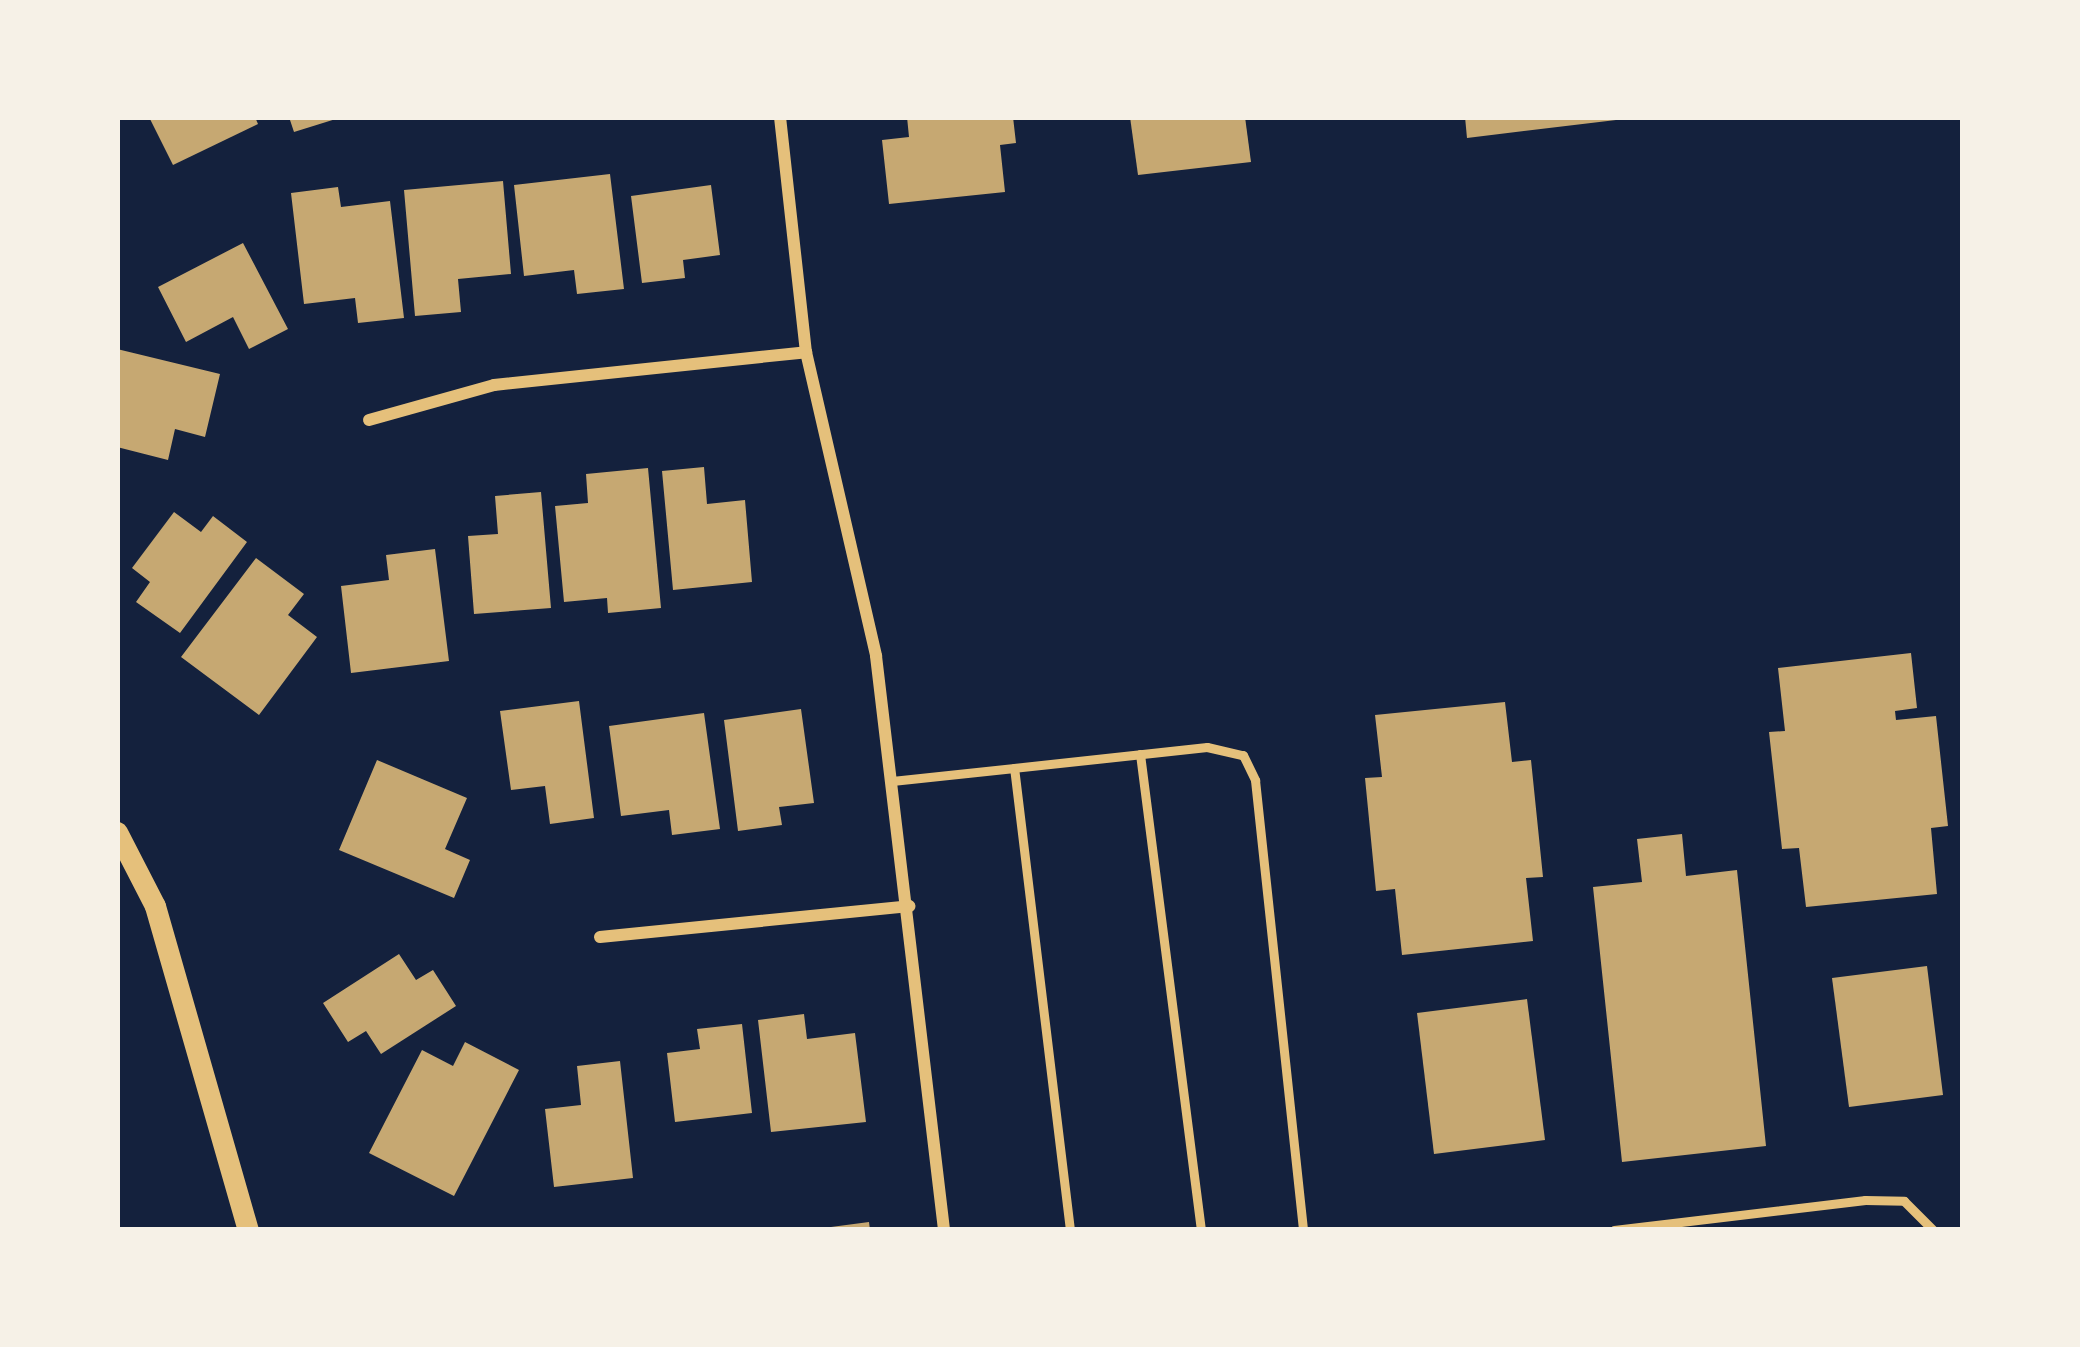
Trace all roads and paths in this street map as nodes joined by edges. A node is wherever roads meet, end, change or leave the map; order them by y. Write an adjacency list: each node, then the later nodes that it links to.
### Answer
1 (780, 117): 2 (street)
2 (806, 352): 3 (street); 6 (street)
3 (369, 420)
4 (1140, 754): 5 (lane); 13 (lane); 14 (lane)
5 (1015, 768): 6 (lane); 12 (lane)
6 (892, 781): 8 (street)
7 (117, 832): 10 (street)
8 (909, 906): 9 (street); 11 (street)
9 (600, 938)
10 (248, 1230)
11 (944, 1230)
12 (1070, 1230)
13 (1201, 1230)
14 (1303, 1230)
15 (1614, 1230): 16 (lane)
16 (1933, 1230)

